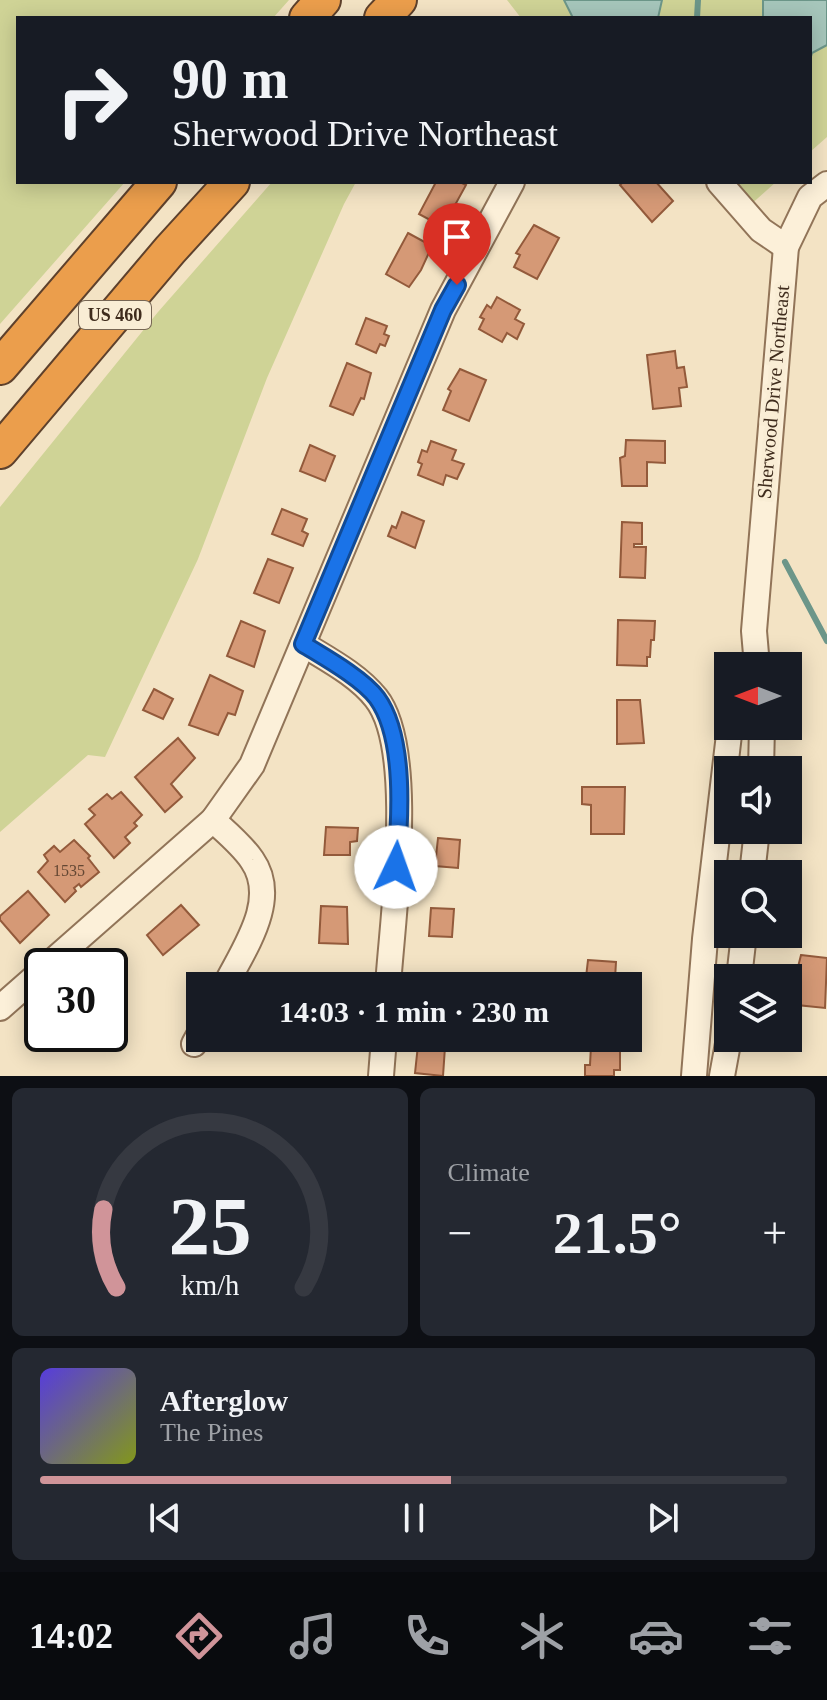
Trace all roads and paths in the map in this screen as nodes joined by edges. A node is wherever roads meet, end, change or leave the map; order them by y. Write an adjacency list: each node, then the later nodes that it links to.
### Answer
1 (323, 0): 3 (highway)
2 (399, 0): 4 (highway)
3 (309, 16)
4 (384, 16)
5 (157, 184): 11 (highway, US 460)
6 (230, 184): 12 (highway, US 460)
7 (511, 184): 14 (street)
8 (721, 184): 10 (street)
9 (827, 184): 10 (street)
10 (786, 247): 13 (street, Sherwood Drive Northeast)
11 (0, 367)
12 (0, 451)
13 (754, 631): 15 (street); 16 (street)
14 (303, 644): 18 (street); 21 (street)
15 (748, 652)
16 (756, 652)
17 (728, 740): 27 (street)
18 (213, 820): 19 (street); 20 (street)
19 (67, 948)
20 (232, 972)
21 (389, 972)
22 (24, 987): 23 (street)
23 (0, 1008)
24 (383, 1052): 26 (street)
25 (726, 1052): 28 (street)
26 (381, 1076)
27 (694, 1076)
28 (722, 1076)

